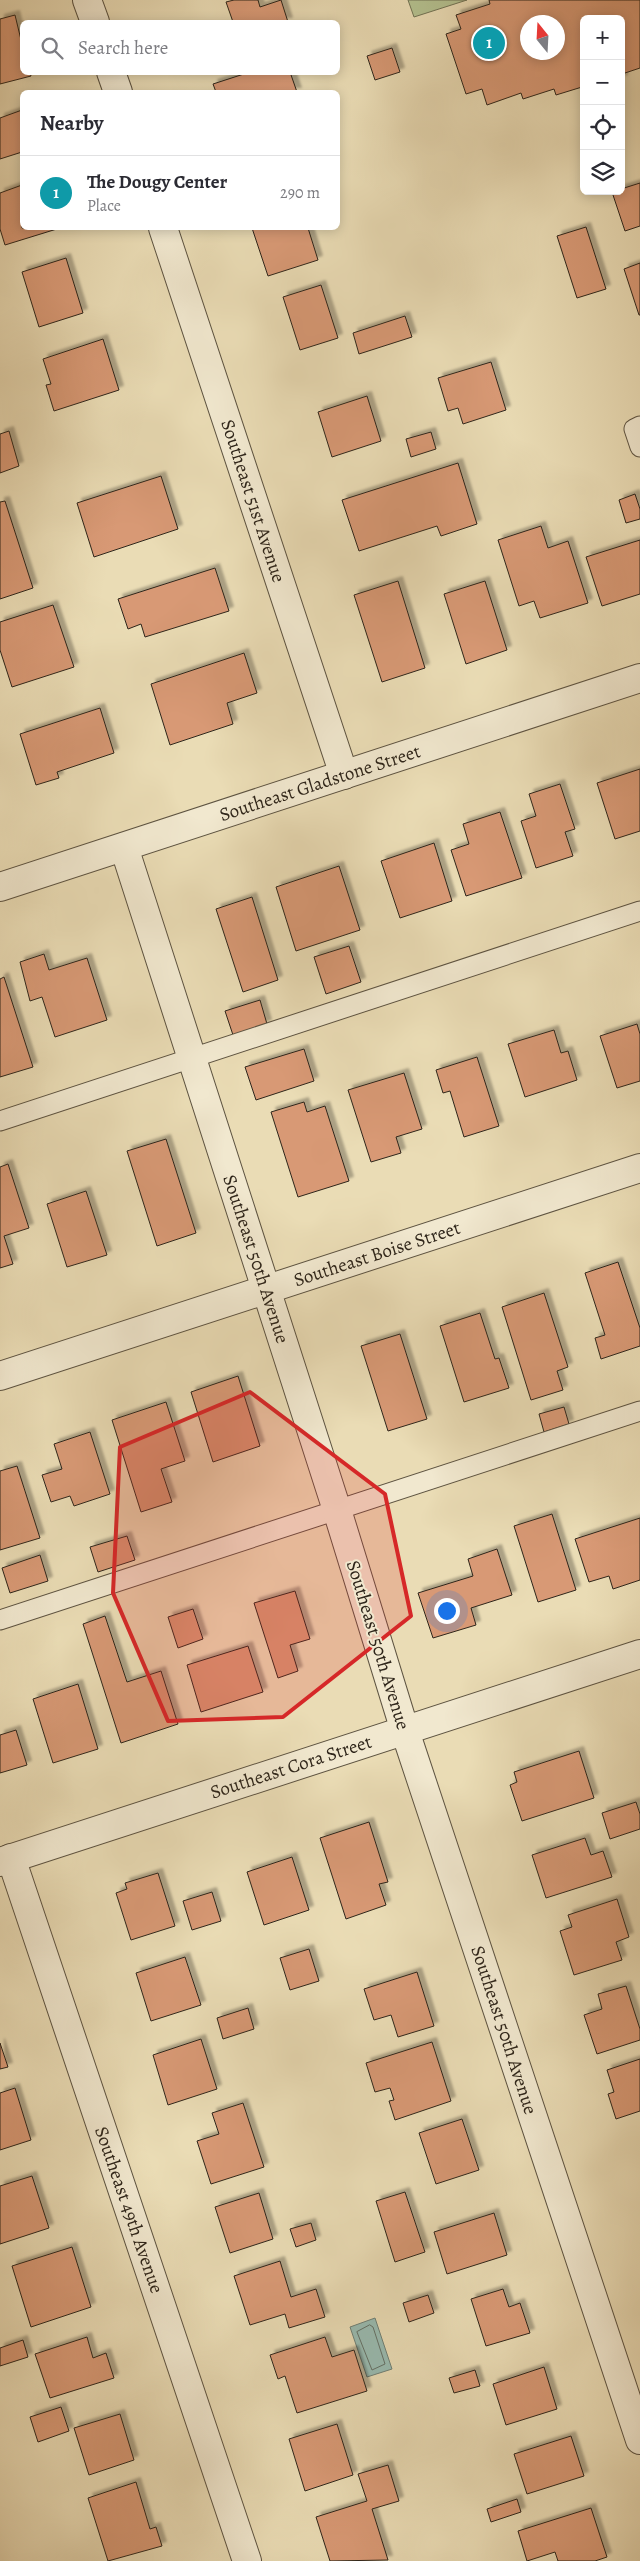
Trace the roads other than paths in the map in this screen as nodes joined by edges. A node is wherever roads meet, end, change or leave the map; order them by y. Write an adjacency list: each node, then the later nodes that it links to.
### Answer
1 (87, 0): 2 (street)
2 (94, 20)
3 (112, 75): 4 (street)
4 (117, 90)
5 (164, 230): 9 (street, Southeast 51st Avenue)
6 (640, 426): 7 (lane)
7 (640, 447)
8 (640, 678): 9 (street, Southeast Gladstone Street)
9 (344, 775): 10 (street, Southeast Gladstone Street)
10 (124, 847): 11 (street, Southeast Gladstone Street); 13 (street, Southeast 50th Avenue)
11 (0, 887)
12 (640, 912): 13 (lane)
13 (192, 1058): 14 (lane); 16 (street, Southeast 50th Avenue)
14 (0, 1121)
15 (640, 1168): 16 (street, Southeast Boise Street)
16 (266, 1290): 17 (street, Southeast Boise Street); 19 (street, Southeast 50th Avenue)
17 (0, 1376)
18 (640, 1411): 19 (lane)
19 (337, 1510): 20 (lane); 22 (street, Southeast 50th Avenue)
20 (0, 1620)
21 (640, 1654): 22 (street, Southeast Cora Street)
22 (405, 1730): 23 (street, Southeast Cora Street); 24 (street, Southeast 50th Avenue)
23 (6, 1860): 25 (street, Southeast 49th Avenue)
24 (640, 2440)
25 (247, 2561)

